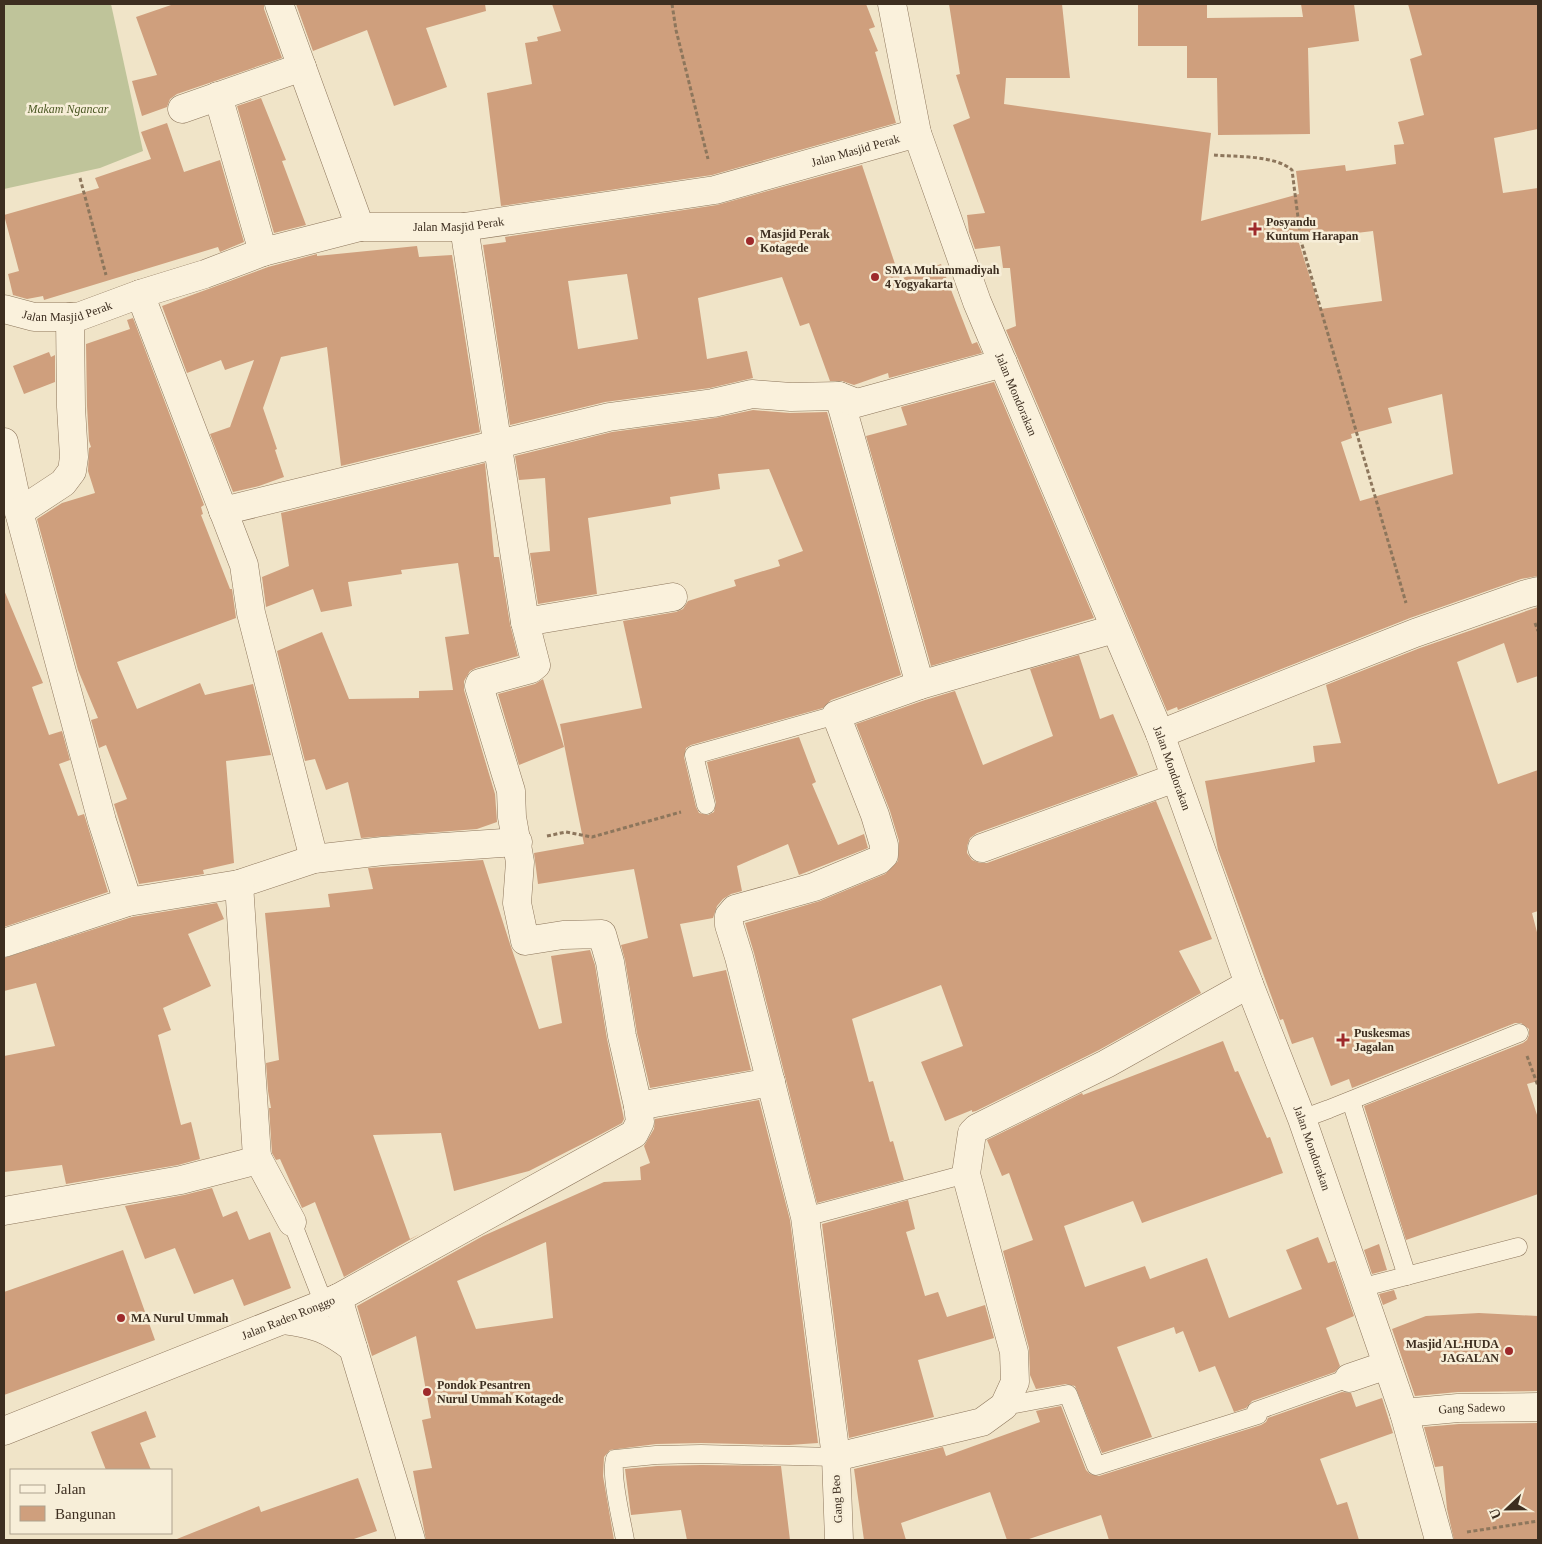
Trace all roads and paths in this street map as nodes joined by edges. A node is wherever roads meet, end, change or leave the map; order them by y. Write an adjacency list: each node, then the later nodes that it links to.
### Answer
1 (279, 4): 4 (street)
2 (672, 4): 10 (path)
3 (892, 4): 7 (street, Jalan Mondorakan)
4 (302, 67): 5 (street); 11 (street)
5 (218, 96): 6 (street); 13 (street)
6 (182, 109)
7 (917, 133): 10 (street, Jalan Masjid Perak); 18 (street, Jalan Mondorakan)
8 (1214, 155): 28 (path)
9 (80, 178): 15 (path)
10 (715, 190): 12 (street, Jalan Masjid Perak)
11 (360, 227): 12 (street, Jalan Masjid Perak); 13 (street, Jalan Masjid Perak)
12 (464, 227): 21 (street)
13 (263, 252): 14 (street, Jalan Masjid Perak)
14 (140, 294): 15 (street, Jalan Masjid Perak); 22 (street)
15 (114, 304): 17 (street, Jalan Masjid Perak)
16 (4, 309): 17 (street, Jalan Masjid Perak)
17 (70, 317): 23 (street)
18 (1004, 363): 19 (street); 27 (street, Jalan Mondorakan)
19 (839, 396): 21 (street); 29 (street)
20 (4, 442): 23 (street)
21 (497, 444): 22 (street); 26 (street)
22 (223, 511): 36 (street)
23 (19, 512): 38 (street)
24 (1538, 591): 28 (street)
25 (673, 597): 26 (street)
26 (526, 622): 34 (street)
27 (1114, 629): 29 (street); 31 (street, Jalan Mondorakan)
28 (1414, 633): 31 (street)
29 (920, 685): 30 (street)
30 (836, 715): 33 (lane); 42 (street, Gang Beo)
31 (1160, 734): 32 (street, Jalan Mondorakan)
32 (1175, 778): 35 (street); 40 (street, Jalan Mondorakan)
33 (706, 804): 34 (path)
34 (518, 842): 36 (street); 44 (street)
35 (982, 848)
36 (314, 860): 37 (street)
37 (239, 884): 38 (street); 46 (street)
38 (128, 902): 39 (street)
39 (4, 943)
40 (1249, 984): 45 (street, Jalan Mondorakan); 47 (street)
41 (1519, 1033): 43 (lane)
42 (771, 1082): 44 (street); 49 (street, Gang Beo)
43 (1351, 1100): 45 (lane); 52 (lane)
44 (638, 1106): 54 (street)
45 (1302, 1119): 53 (street, Jalan Mondorakan)
46 (257, 1157): 48 (street); 50 (street)
47 (966, 1174): 49 (lane); 59 (street)
48 (4, 1211)
49 (805, 1217): 63 (street, Gang Beo)
50 (292, 1222): 54 (lane)
51 (1518, 1247): 52 (lane)
52 (1406, 1276): 53 (lane)
53 (1360, 1288): 57 (street, Jalan Mondorakan)
54 (331, 1301): 55 (street, Jalan Raden Ronggo); 56 (street, Jalan Raden Ronggo)
55 (284, 1320): 56 (street); 62 (street, Jalan Raden Ronggo)
56 (353, 1348): 66 (street, Jalan Raden Ronggo)
57 (1387, 1365): 58 (street); 61 (street, Jalan Mondorakan)
58 (1349, 1378): 59 (lane)
59 (1004, 1406): 63 (street)
60 (1538, 1407): 61 (street, Gang Sadewo)
61 (1404, 1413): 65 (street, Jalan Mondorakan)
62 (4, 1431)
63 (836, 1457): 67 (lane); 68 (street, Gang Beo)
64 (1538, 1521): 65 (path)
65 (1439, 1538)
66 (411, 1540)
67 (625, 1540)
68 (839, 1540)

